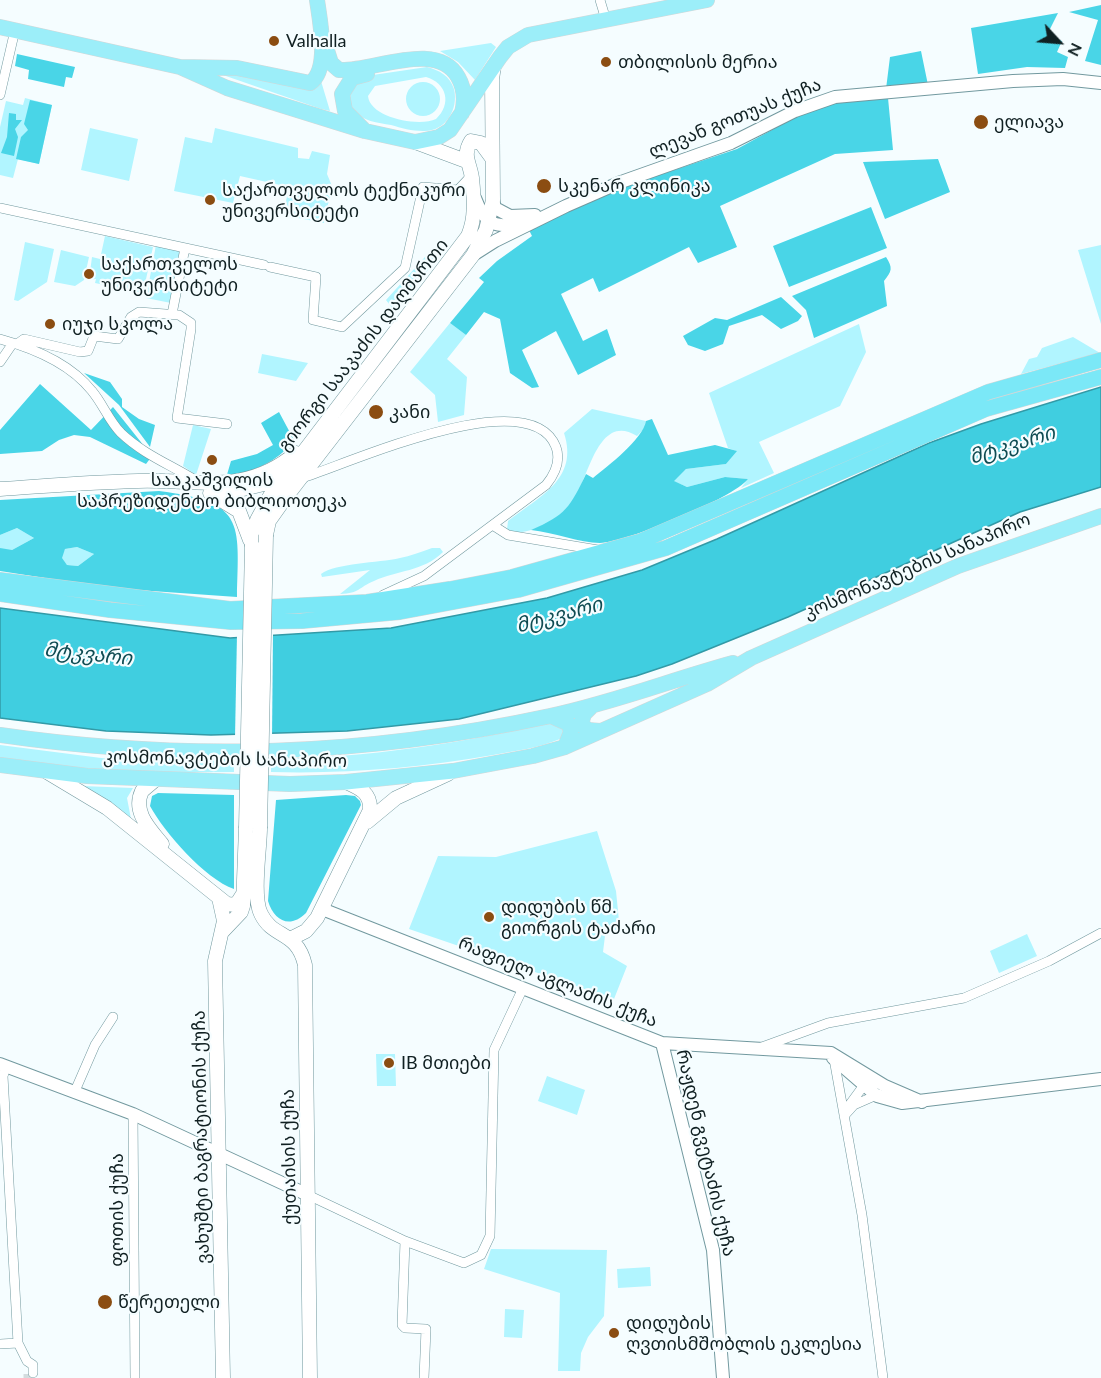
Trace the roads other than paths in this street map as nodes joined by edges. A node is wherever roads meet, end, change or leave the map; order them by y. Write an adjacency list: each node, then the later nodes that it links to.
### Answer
1 (317, 0): 6 (main road)
2 (600, 0): 4 (street)
3 (707, 0): 4 (main road)
4 (606, 20): 8 (main road)
5 (8, 28): 9 (main road); 13 (street)
6 (322, 39): 7 (main road); 9 (main road)
7 (409, 60): 10 (main road); 16 (main road)
8 (494, 66): 12 (main road); 15 (main road, გიორგი სააკაძის დაღმართი)
9 (180, 67): 16 (main road)
10 (457, 75): 12 (main road); 14 (main road)
11 (1101, 83): 24 (street, ლევან გოთუას ქუჩა)
12 (477, 94): 14 (main road); 15 (main road)
13 (0, 95)
14 (461, 116): 17 (main road)
15 (492, 124): 18 (main road, გიორგი სააკაძის დაღმართი)
16 (365, 131): 17 (main road)
17 (415, 142): 19 (main road)
18 (492, 158): 19 (main road); 22 (main road, გიორგი სააკაძის დაღმართი)
19 (466, 161): 20 (main road, გიორგი სააკაძის დაღმართი)
20 (471, 176): 21 (main road, გიორგი სააკაძის დაღმართი); 27 (street)
21 (473, 194): 25 (street); 36 (main road, გიორგი სააკაძის დაღმართი)
22 (493, 200): 24 (street); 25 (main road, გიორგი სააკაძის დაღმართი)
23 (0, 208): 27 (street)
24 (545, 215): 26 (street, ლევან გოთუას ქუჩა)
25 (489, 221): 26 (street); 28 (main road, გიორგი სააკაძის დაღმართი)
26 (530, 223): 28 (street, ლევან გოთუას ქუჩა)
27 (185, 248): 29 (street)
28 (473, 255): 37 (main road, გიორგი სააკაძის დაღმართი)
29 (172, 314): 31 (street); 35 (street)
30 (0, 339): 31 (street)
31 (15, 343): 33 (street); 43 (street)
32 (1101, 360): 49 (highway)
33 (0, 363)
34 (1101, 377): 51 (highway)
35 (227, 424)
36 (309, 442): 41 (main road, გიორგი სააკაძის დაღმართი); 43 (main road)
37 (323, 448): 38 (main road, გიორგი სააკაძის დაღმართი); 39 (street)
38 (312, 463): 40 (main road, გიორგი სააკაძის დაღმართი); 41 (main road, გიორგი სააკაძის დაღმართი)
39 (340, 464): 40 (street); 47 (street)
40 (301, 478): 48 (main road, გიორგი სააკაძის დაღმართი)
41 (282, 480): 45 (main road); 48 (main road, გიორგი სააკაძის დაღმართი)
42 (177, 483): 43 (main road); 44 (main road); 45 (main road)
43 (198, 483)
44 (0, 489)
45 (210, 493): 48 (main road)
46 (1101, 516): 53 (main road, კოსმონავტების სანაპირო)
47 (494, 526): 49 (street); 52 (street)
48 (255, 537): 65 (main road, bridge)
49 (608, 550): 52 (highway)
50 (0, 580): 52 (highway)
51 (0, 594)
52 (367, 602)
53 (751, 658): 54 (main road, კოსმონავტების სანაპირო); 56 (main road, კოსმონავტების სანაპირო)
54 (592, 706): 55 (main road, კოსმონავტების სანაპირო); 56 (main road)
55 (551, 716): 57 (main road, კოსმონავტების სანაპირო); 58 (main road)
56 (600, 731): 58 (main road, კოსმონავტების სანაპირო)
57 (0, 735)
58 (565, 747): 60 (main road, კოსმონავტების სანაპირო)
59 (0, 765): 61 (main road, კოსმონავტების სანაპირო)
60 (453, 771): 63 (main road, კოსმონავტების სანაპირო); 64 (main road)
61 (47, 772): 62 (main road, კოსმონავტების სანაპირო); 66 (main road)
62 (156, 780): 63 (main road, კოსმონავტების სანაპირო); 66 (main road)
63 (346, 782): 64 (main road)
64 (366, 823): 69 (main road)
65 (253, 828): 67 (main road); 72 (main road)
66 (175, 860): 68 (main road)
67 (243, 894): 68 (main road); 70 (main road)
68 (219, 898): 70 (main road, ვახუშტი ბაგრატიონის ქუჩა)
69 (322, 909): 72 (main road); 73 (street, რაფიელ აგლაძის ქუჩა)
70 (221, 933): 87 (main road, ვახუშტი ბაგრატიონის ქუჩა)
71 (1101, 933): 76 (street)
72 (292, 938): 88 (main road, ქუთაისის ქუჩა)
73 (523, 988): 75 (street, რაფიელ აგლაძის ქუჩა); 89 (street)
74 (114, 1017): 82 (street)
75 (662, 1043): 76 (street, რაფიელ აგლაძის ქუჩა); 97 (street, რაჟდენ გვეტაძის ქუჩა)
76 (762, 1047): 77 (street, რაფიელ აგლაძის ქუჩა)
77 (829, 1055): 80 (street); 86 (street)
78 (3, 1066): 82 (street); 90 (street)
79 (1101, 1079): 84 (street)
80 (867, 1081): 81 (street); 83 (street); 86 (street)
81 (885, 1086): 83 (street); 84 (street)
82 (75, 1091): 85 (street)
83 (877, 1096): 84 (street); 86 (street)
84 (922, 1102)
85 (133, 1114): 87 (street); 93 (street, ფოთის ქუჩა)
86 (844, 1116): 98 (street)
87 (218, 1152): 88 (street); 94 (main road, ვახუშტი ბაგრატიონის ქუჩა)
88 (308, 1195): 89 (street); 95 (main road, ქუთაისის ქუჩა)
89 (405, 1241): 96 (street)
90 (18, 1343): 91 (street); 92 (street)
91 (0, 1344)
92 (31, 1374)
93 (135, 1378)
94 (223, 1378)
95 (310, 1378)
96 (424, 1378)
97 (723, 1378)
98 (883, 1378)

